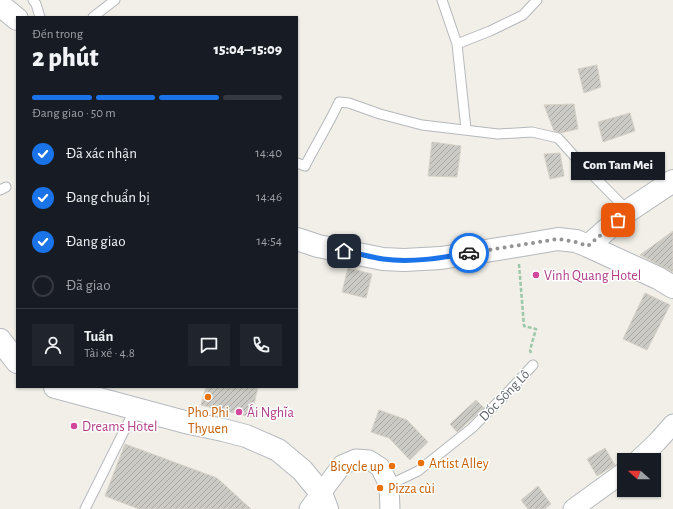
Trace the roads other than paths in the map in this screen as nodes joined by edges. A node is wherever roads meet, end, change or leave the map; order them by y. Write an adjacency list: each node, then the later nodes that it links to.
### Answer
1 (33, 0): 6 (lane)
2 (115, 0): 7 (lane)
3 (442, 0): 9 (lane)
4 (537, 0): 9 (lane)
5 (0, 5): 8 (street)
6 (40, 16)
7 (94, 16)
8 (16, 18)
9 (457, 44): 10 (lane)
10 (466, 130): 11 (lane); 13 (lane)
11 (298, 163)
12 (673, 181): 13 (street)
13 (628, 211): 15 (street)
14 (298, 239): 15 (street)
15 (588, 246): 16 (street)
16 (673, 287)
17 (0, 340): 18 (street)
18 (16, 361)
19 (533, 365): 25 (lane, Dốc Sông Lô)
20 (59, 388): 21 (street)
21 (136, 409): 26 (street); 28 (lane)
22 (672, 426): 23 (street)
23 (645, 453)
24 (617, 478): 27 (street)
25 (389, 485): 26 (street); 29 (street)
26 (319, 504)
27 (584, 507)
28 (85, 509)
29 (390, 509)

